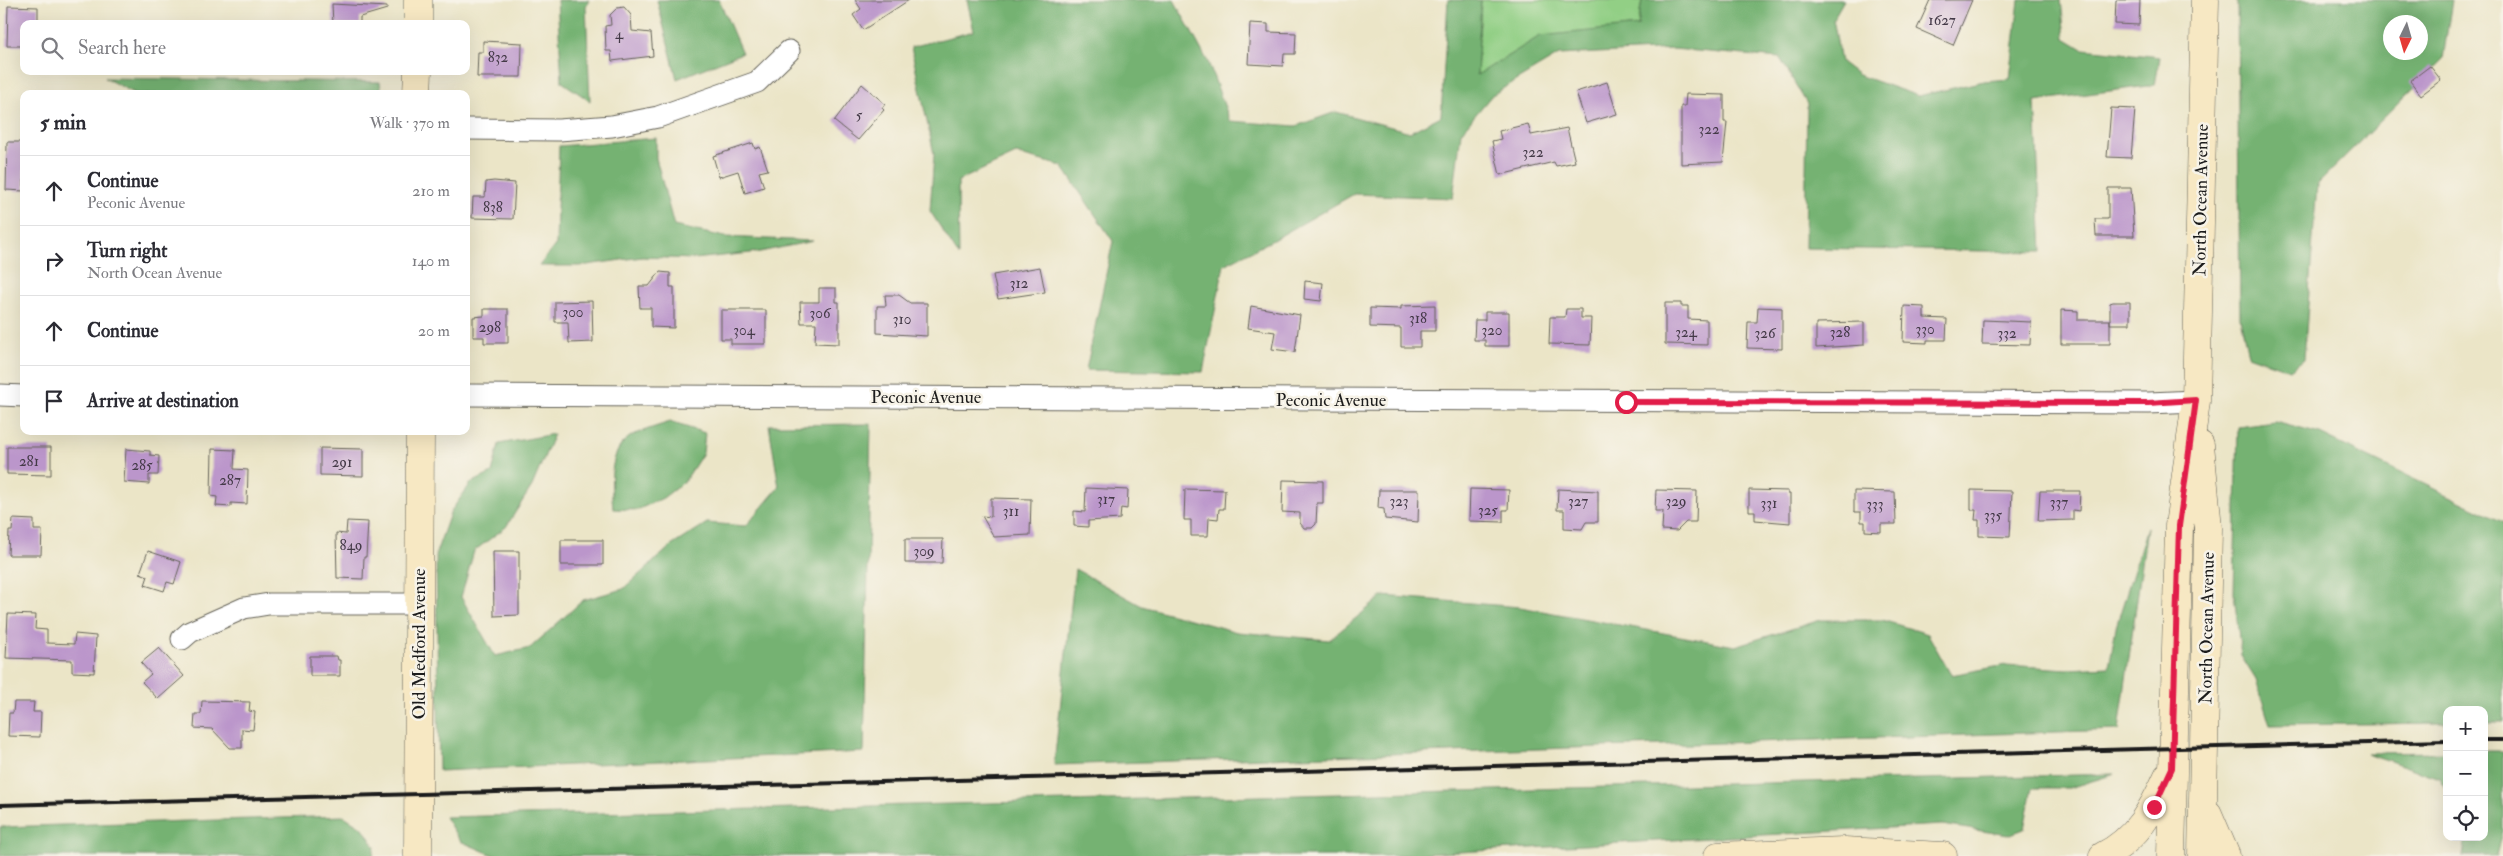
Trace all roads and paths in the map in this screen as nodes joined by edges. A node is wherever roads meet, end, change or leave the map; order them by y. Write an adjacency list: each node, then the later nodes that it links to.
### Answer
1 (418, 0): 3 (main road)
2 (2206, 0): 11 (main road, North Ocean Avenue)
3 (418, 20)
4 (789, 51): 7 (street)
5 (418, 75): 6 (main road)
6 (418, 90)
7 (470, 129)
8 (470, 395): 11 (street, Peconic Avenue)
9 (0, 396): 10 (street)
10 (20, 396)
11 (2196, 400): 15 (main road, North Ocean Avenue); 16 (main road, North Ocean Avenue)
12 (420, 435): 13 (main road, Old Medford Avenue)
13 (420, 604): 14 (street); 17 (main road, Old Medford Avenue)
14 (182, 639)
15 (2172, 768): 20 (main road); 21 (main road, North Ocean Avenue)
16 (2204, 801): 22 (main road, North Ocean Avenue); 23 (main road)
17 (418, 856)
18 (1718, 856): 19 (main road)
19 (1943, 856)
20 (2102, 856)
21 (2171, 856)
22 (2202, 856)
23 (2226, 856)

